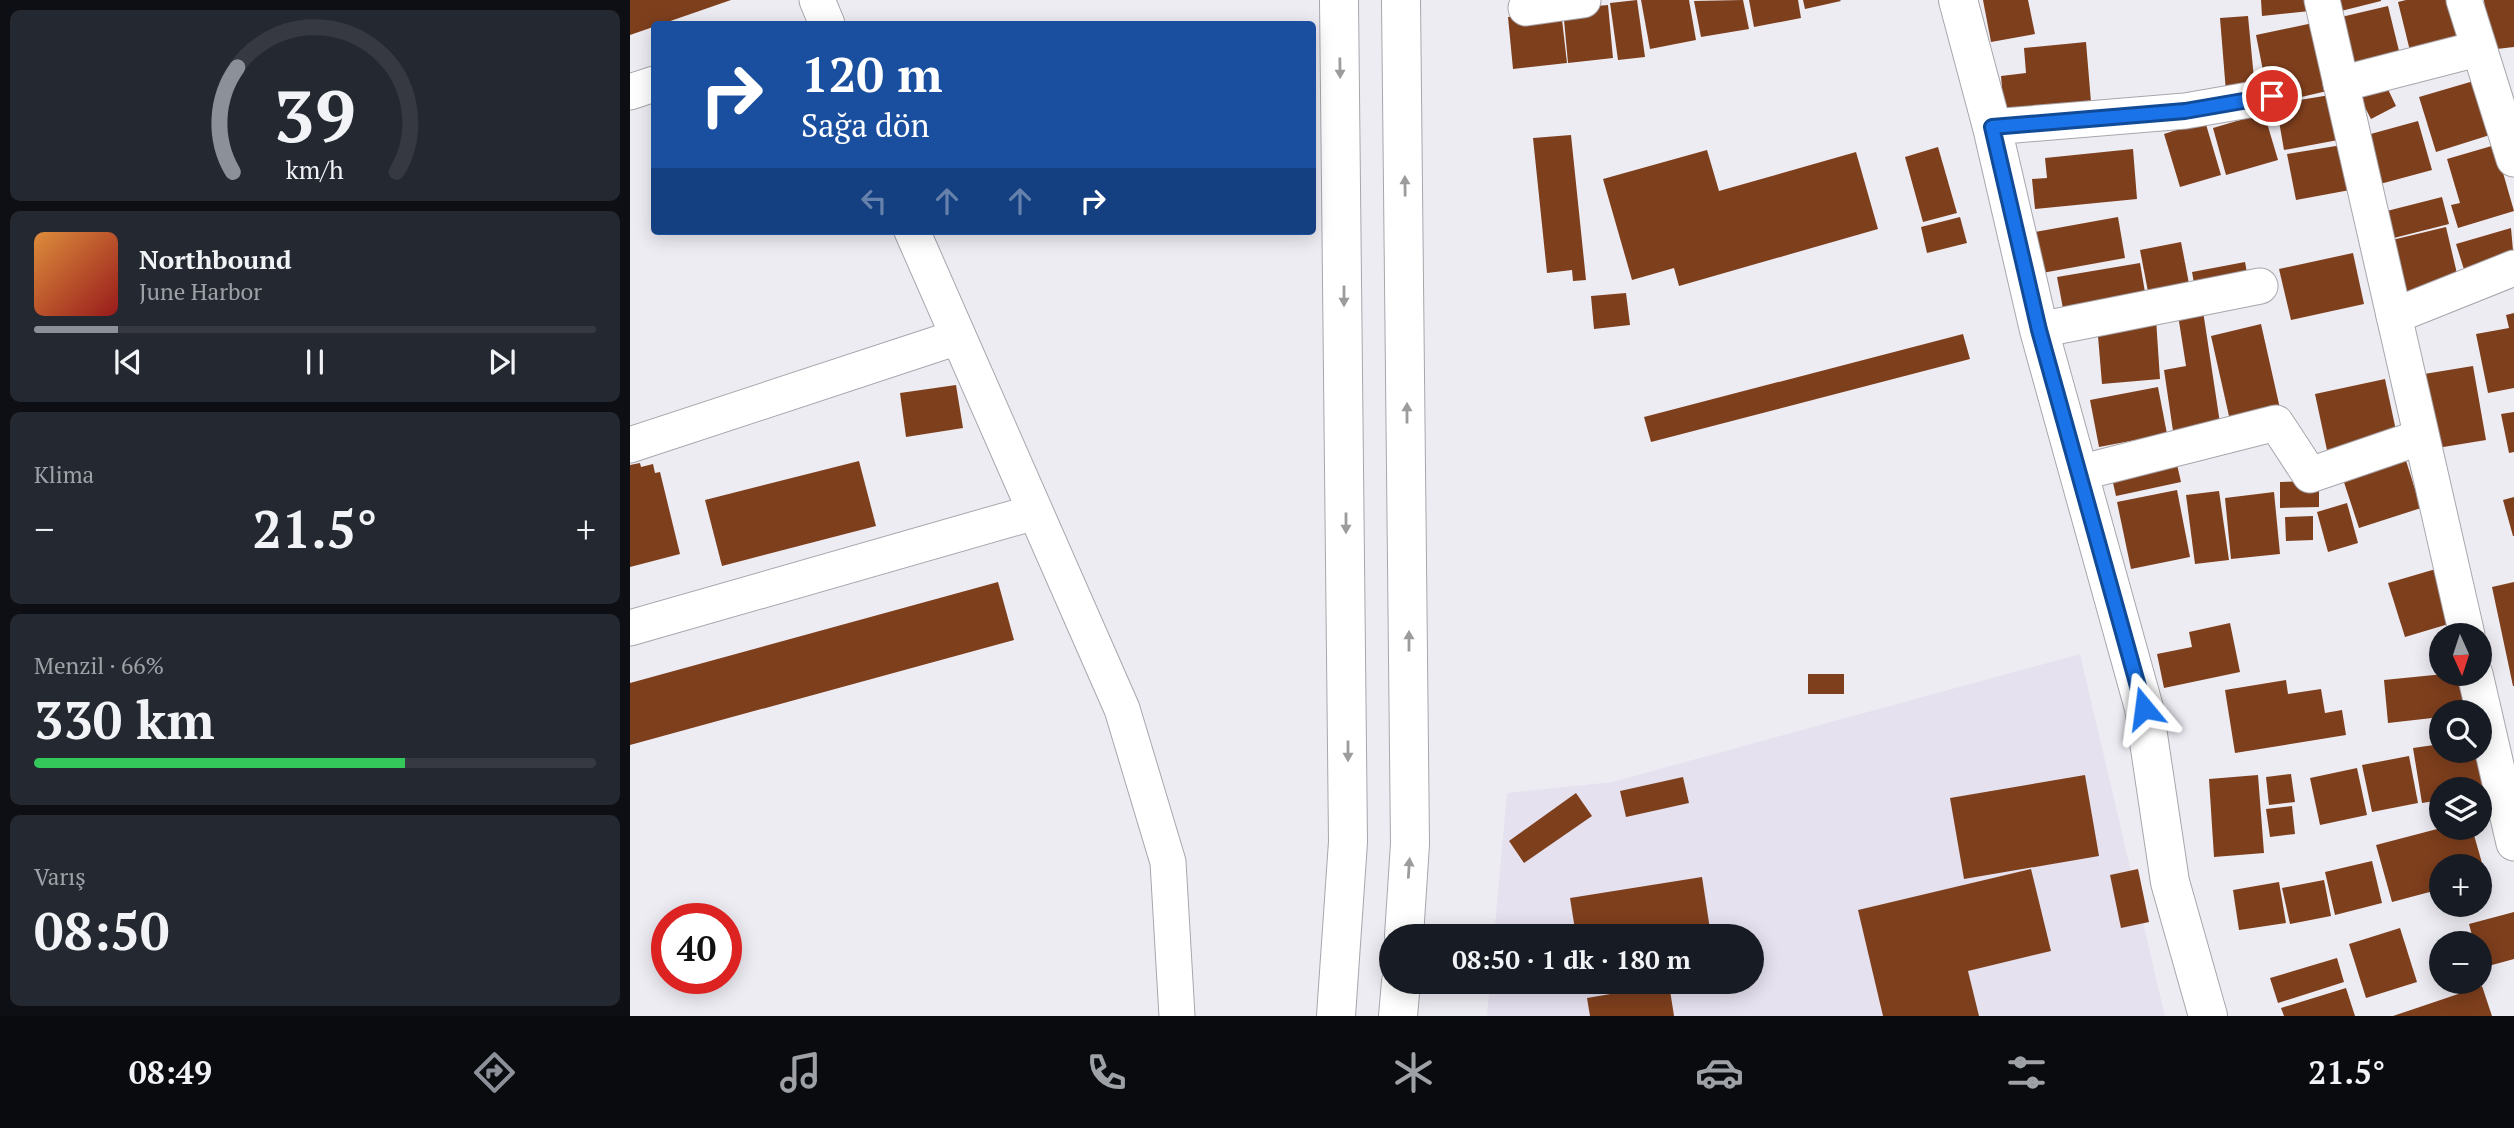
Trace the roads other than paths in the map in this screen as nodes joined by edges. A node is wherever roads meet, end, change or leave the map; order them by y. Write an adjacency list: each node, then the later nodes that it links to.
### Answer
1 (1339, 0): 32 (main road, one-way to 32)
2 (1401, 0): 29 (main road, one-way to 2)
3 (1583, 0): 7 (street)
4 (1958, 0): 13 (main road)
5 (2322, 0): 9 (street)
6 (2464, 0): 8 (street)
7 (1526, 8)
8 (2477, 49): 9 (street); 14 (street)
9 (2341, 84): 18 (street)
10 (651, 85): 11 (street)
11 (630, 92)
12 (2272, 96): 13 (street)
13 (1992, 127): 19 (main road)
14 (2514, 159)
15 (914, 235): 20 (street)
16 (2514, 268): 18 (street)
17 (2260, 286): 19 (street)
18 (2394, 316): 21 (street)
19 (2039, 330): 23 (main road)
20 (958, 337): 22 (street); 24 (street)
21 (2421, 437): 23 (street); 25 (street)
22 (630, 444)
23 (2079, 473): 34 (main road)
24 (1035, 512): 26 (street); 31 (street)
25 (2463, 623)
26 (630, 628)
27 (2478, 686): 28 (street)
28 (2514, 844)
29 (1405, 924)
30 (1400, 994): 33 (main road)
31 (1177, 1016)
32 (1336, 1016)
33 (1398, 1016)
34 (2208, 1016)

